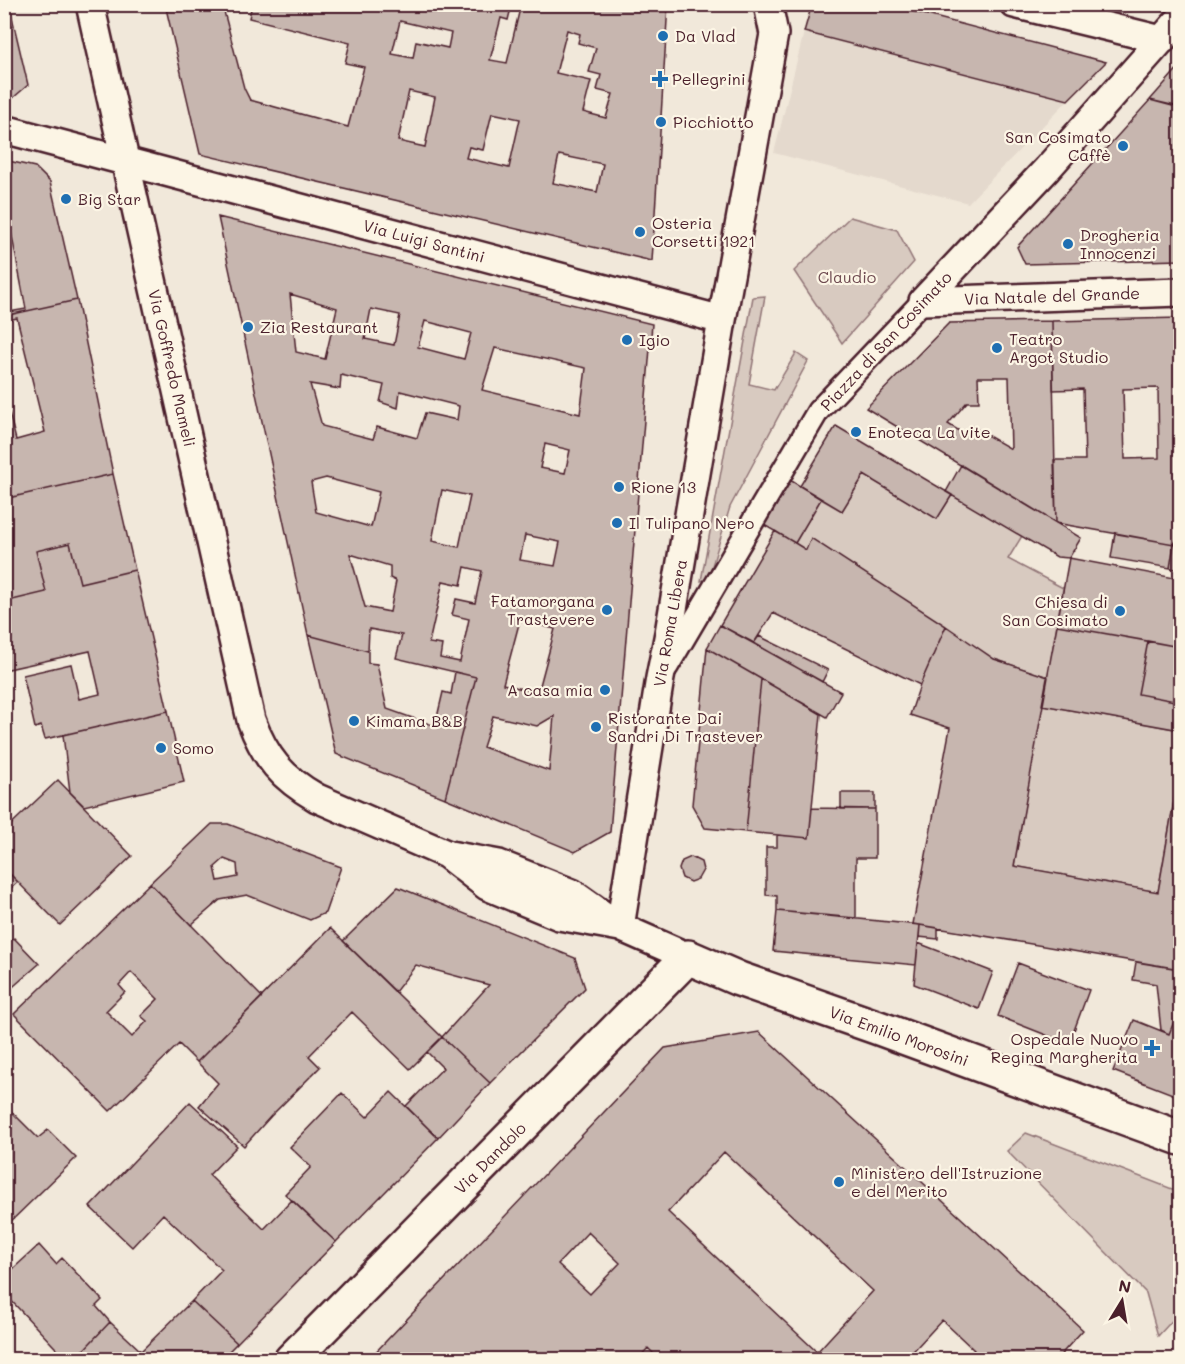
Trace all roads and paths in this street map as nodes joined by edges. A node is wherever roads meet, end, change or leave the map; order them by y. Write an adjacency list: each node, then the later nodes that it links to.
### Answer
1 (90, 4): 7 (street, Via Goffredo Mameli)
2 (768, 4): 10 (street)
3 (1014, 4): 5 (street)
4 (1180, 19): 5 (street, Piazza di San Cosimato)
5 (1162, 40): 9 (street, Piazza di San Cosimato)
6 (4, 129): 7 (street, Via Luigi Santini)
7 (125, 162): 10 (street, Via Luigi Santini); 12 (street, Via Goffredo Mameli)
8 (1180, 292): 9 (street, Via Natale del Grande)
9 (923, 301): 11 (street, Piazza di San Cosimato)
10 (722, 320): 11 (street, Via Roma Libera)
11 (660, 678): 13 (street, Via Roma Libera)
12 (255, 731): 13 (street, Via Emilio Morosini)
13 (620, 927): 14 (street, Via Emilio Morosini)
14 (688, 957): 15 (street, Via Emilio Morosini); 16 (street, Via Dandolo)
15 (1180, 1138)
16 (291, 1359)

